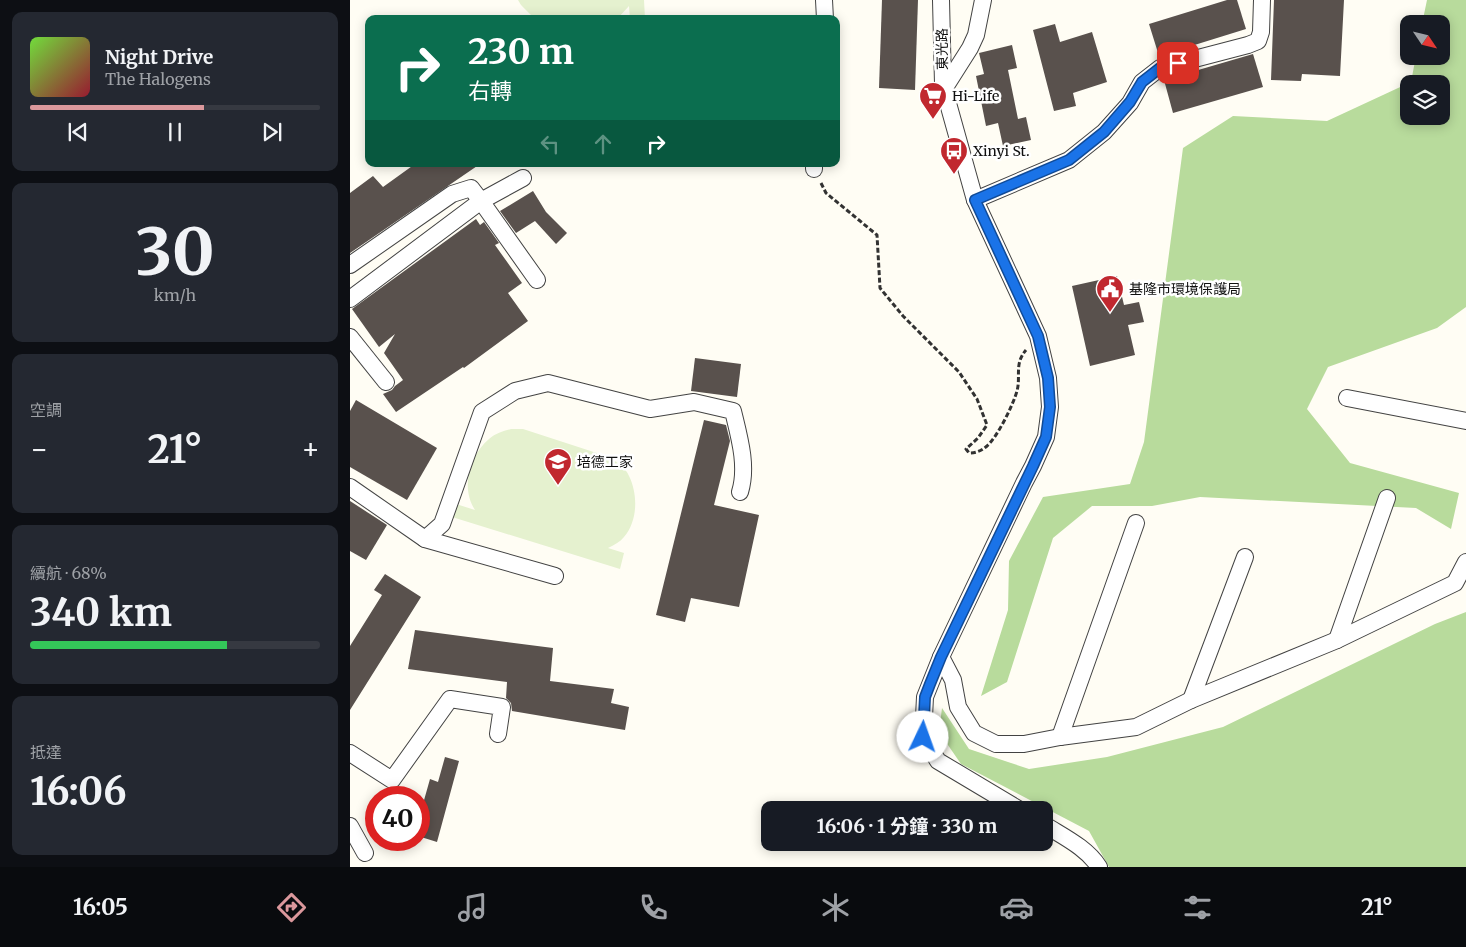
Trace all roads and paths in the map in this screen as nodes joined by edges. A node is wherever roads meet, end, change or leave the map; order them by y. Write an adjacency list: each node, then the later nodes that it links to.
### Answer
1 (824, 0): 5 (street)
2 (941, 0): 6 (street, 東光路)
3 (983, 0): 6 (street)
4 (1262, 0): 9 (street)
5 (825, 15)
6 (944, 89): 9 (street, 東光路)
7 (814, 167): 14 (path)
8 (523, 178): 10 (street)
9 (975, 200): 14 (street, 東光路)
10 (481, 201): 11 (street); 12 (street); 13 (street)
11 (350, 265)
12 (537, 280)
13 (350, 299)
14 (1038, 336): 28 (street, 東光路)
15 (350, 337): 16 (street)
16 (386, 382)
17 (1347, 398): 18 (street)
18 (1466, 421)
19 (350, 487): 23 (street)
20 (740, 492): 23 (street)
21 (1387, 498): 27 (street)
22 (1136, 524): 31 (street)
23 (425, 539): 26 (street)
24 (1245, 557): 29 (street)
25 (1466, 562): 27 (street)
26 (555, 576)
27 (1337, 640): 29 (street)
28 (941, 657): 31 (street); 33 (street, 東光路)
29 (1191, 700): 31 (street)
30 (498, 734): 32 (street)
31 (1060, 737)
32 (350, 754)
33 (1005, 801)
34 (350, 826): 36 (street)
35 (1053, 830): 37 (street)
36 (365, 854)
37 (1099, 867)

